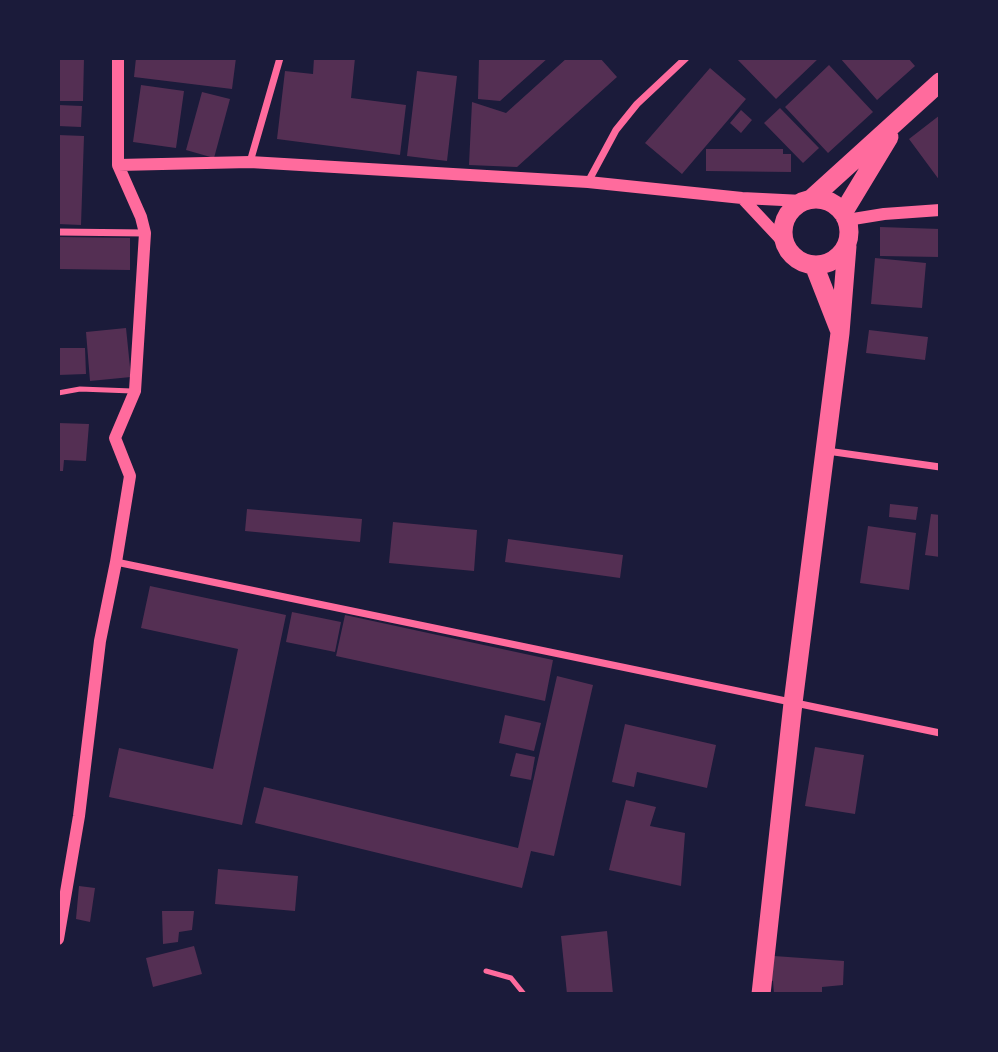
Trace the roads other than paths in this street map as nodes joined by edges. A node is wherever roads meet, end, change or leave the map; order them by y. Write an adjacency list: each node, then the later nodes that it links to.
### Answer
1 (118, 58): 7 (street)
2 (280, 58): 6 (street)
3 (686, 58): 8 (street)
4 (940, 82): 5 (highway)
5 (898, 121): 10 (highway); 12 (highway)
6 (250, 162): 7 (street); 8 (street)
7 (118, 165): 14 (street)
8 (588, 182): 9 (street)
9 (741, 198): 10 (street); 15 (street)
10 (807, 200): 12 (highway); 15 (highway)
11 (940, 210): 12 (street)
12 (845, 217): 16 (highway)
13 (58, 232): 14 (street)
14 (145, 233): 19 (street)
15 (786, 245): 17 (highway)
16 (847, 246): 17 (highway); 18 (highway)
17 (814, 265): 18 (highway)
18 (840, 333): 21 (highway)
19 (135, 391): 20 (lane); 23 (street)
20 (58, 393)
21 (825, 450): 22 (street); 24 (highway)
22 (940, 467)
23 (117, 562): 24 (street); 26 (street)
24 (793, 704): 25 (street); 29 (highway)
25 (940, 733)
26 (58, 939)
27 (486, 971): 28 (lane)
28 (524, 994)
29 (761, 994)

